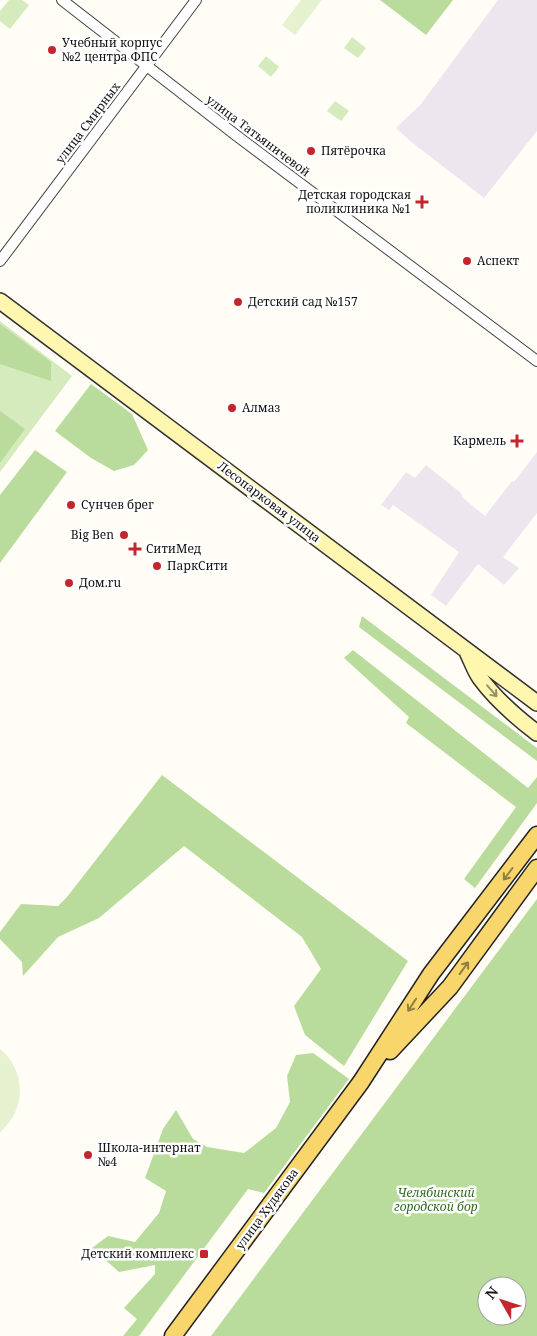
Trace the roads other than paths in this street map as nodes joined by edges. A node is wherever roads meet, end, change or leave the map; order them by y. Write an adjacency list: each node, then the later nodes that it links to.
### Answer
1 (62, 0): 3 (street, улица Татьяничевой)
2 (196, 0): 3 (street, улица Смирных)
3 (147, 67): 4 (street, улица Смирных); 6 (street, улица Татьяничевой)
4 (0, 261)
5 (0, 301): 7 (main road, Лесопарковая улица)
6 (537, 361)
7 (466, 650): 8 (main road, Лесопарковая улица); 9 (main road, one-way to 9)
8 (537, 703)
9 (537, 733)
10 (537, 835): 12 (main road, улица Худякова, one-way to 12)
11 (537, 868): 12 (main road, улица Худякова, one-way to 11)
12 (361, 1082): 13 (main road, улица Худякова)
13 (173, 1336)

